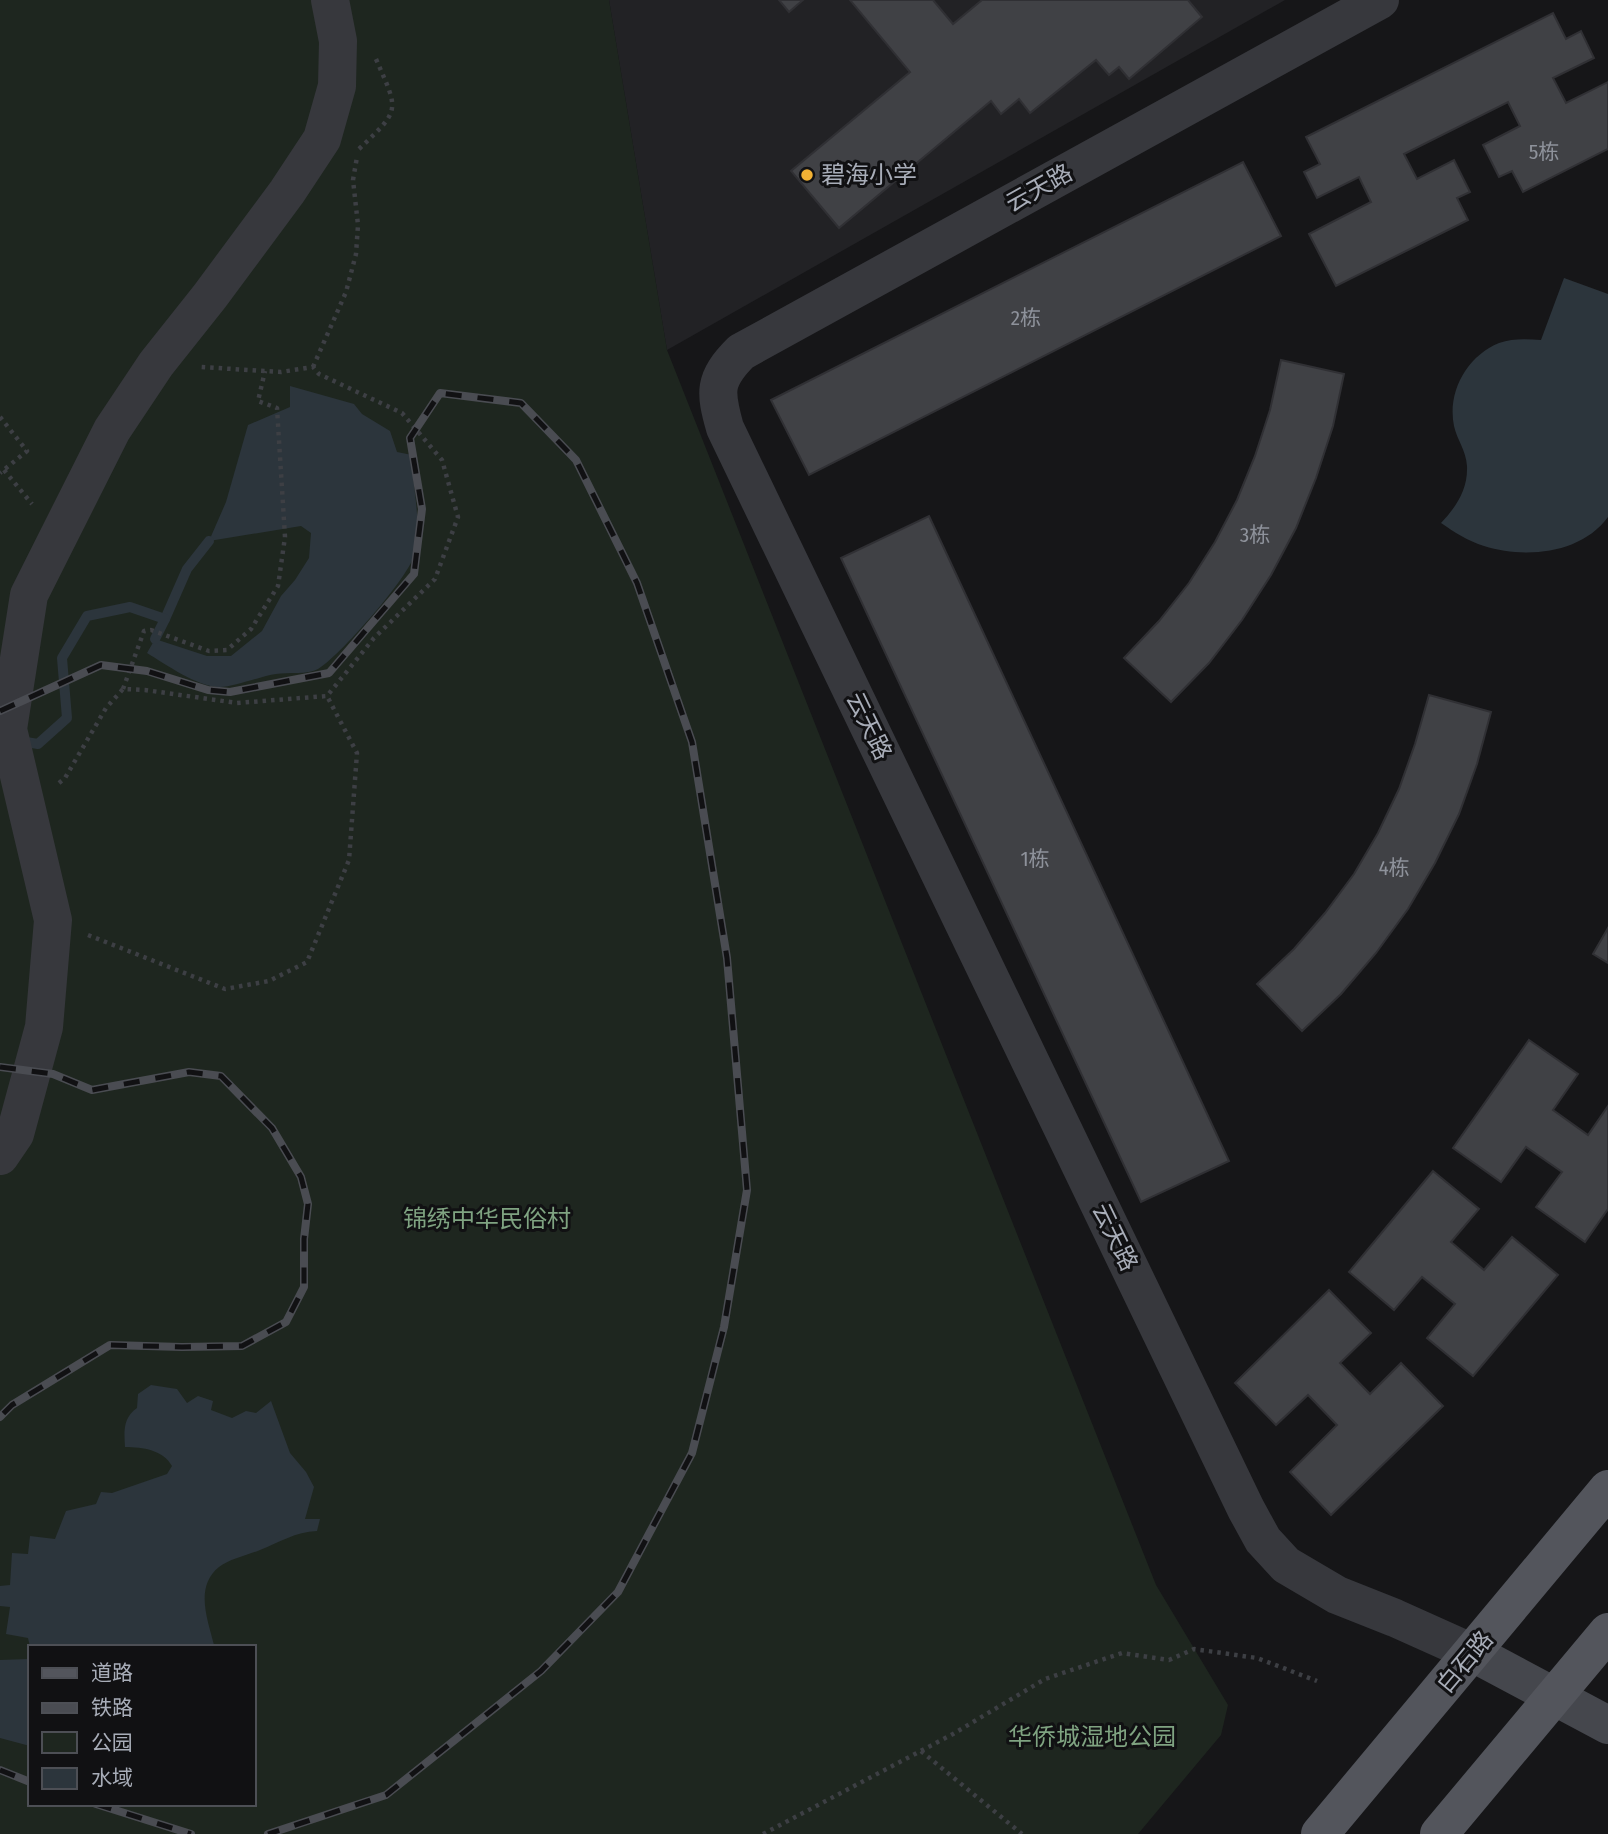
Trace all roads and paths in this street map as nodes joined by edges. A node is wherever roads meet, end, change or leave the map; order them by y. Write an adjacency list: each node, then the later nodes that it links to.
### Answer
1 (330, 0): 4 (street)
2 (1380, 0): 16 (street, 云天路)
3 (375, 57): 5 (path)
4 (156, 364): 6 (path); 11 (street)
5 (313, 367): 6 (path); 10 (path)
6 (265, 371): 9 (path)
7 (0, 417): 8 (path)
8 (0, 473)
9 (123, 689): 10 (path); 11 (path)
10 (327, 696): 12 (path)
11 (28, 814): 12 (street)
12 (53, 920): 13 (street)
13 (0, 1156)
14 (1608, 1489): 16 (main road, 白石路)
15 (1608, 1632): 18 (main road)
16 (1473, 1653): 18 (street); 23 (main road, 白石路)
17 (1317, 1681): 20 (path)
18 (1555, 1696): 19 (street); 24 (main road)
19 (1608, 1726)
20 (921, 1751): 21 (path); 22 (path)
21 (763, 1834)
22 (1022, 1834)
23 (1320, 1834)
24 (1439, 1834)

